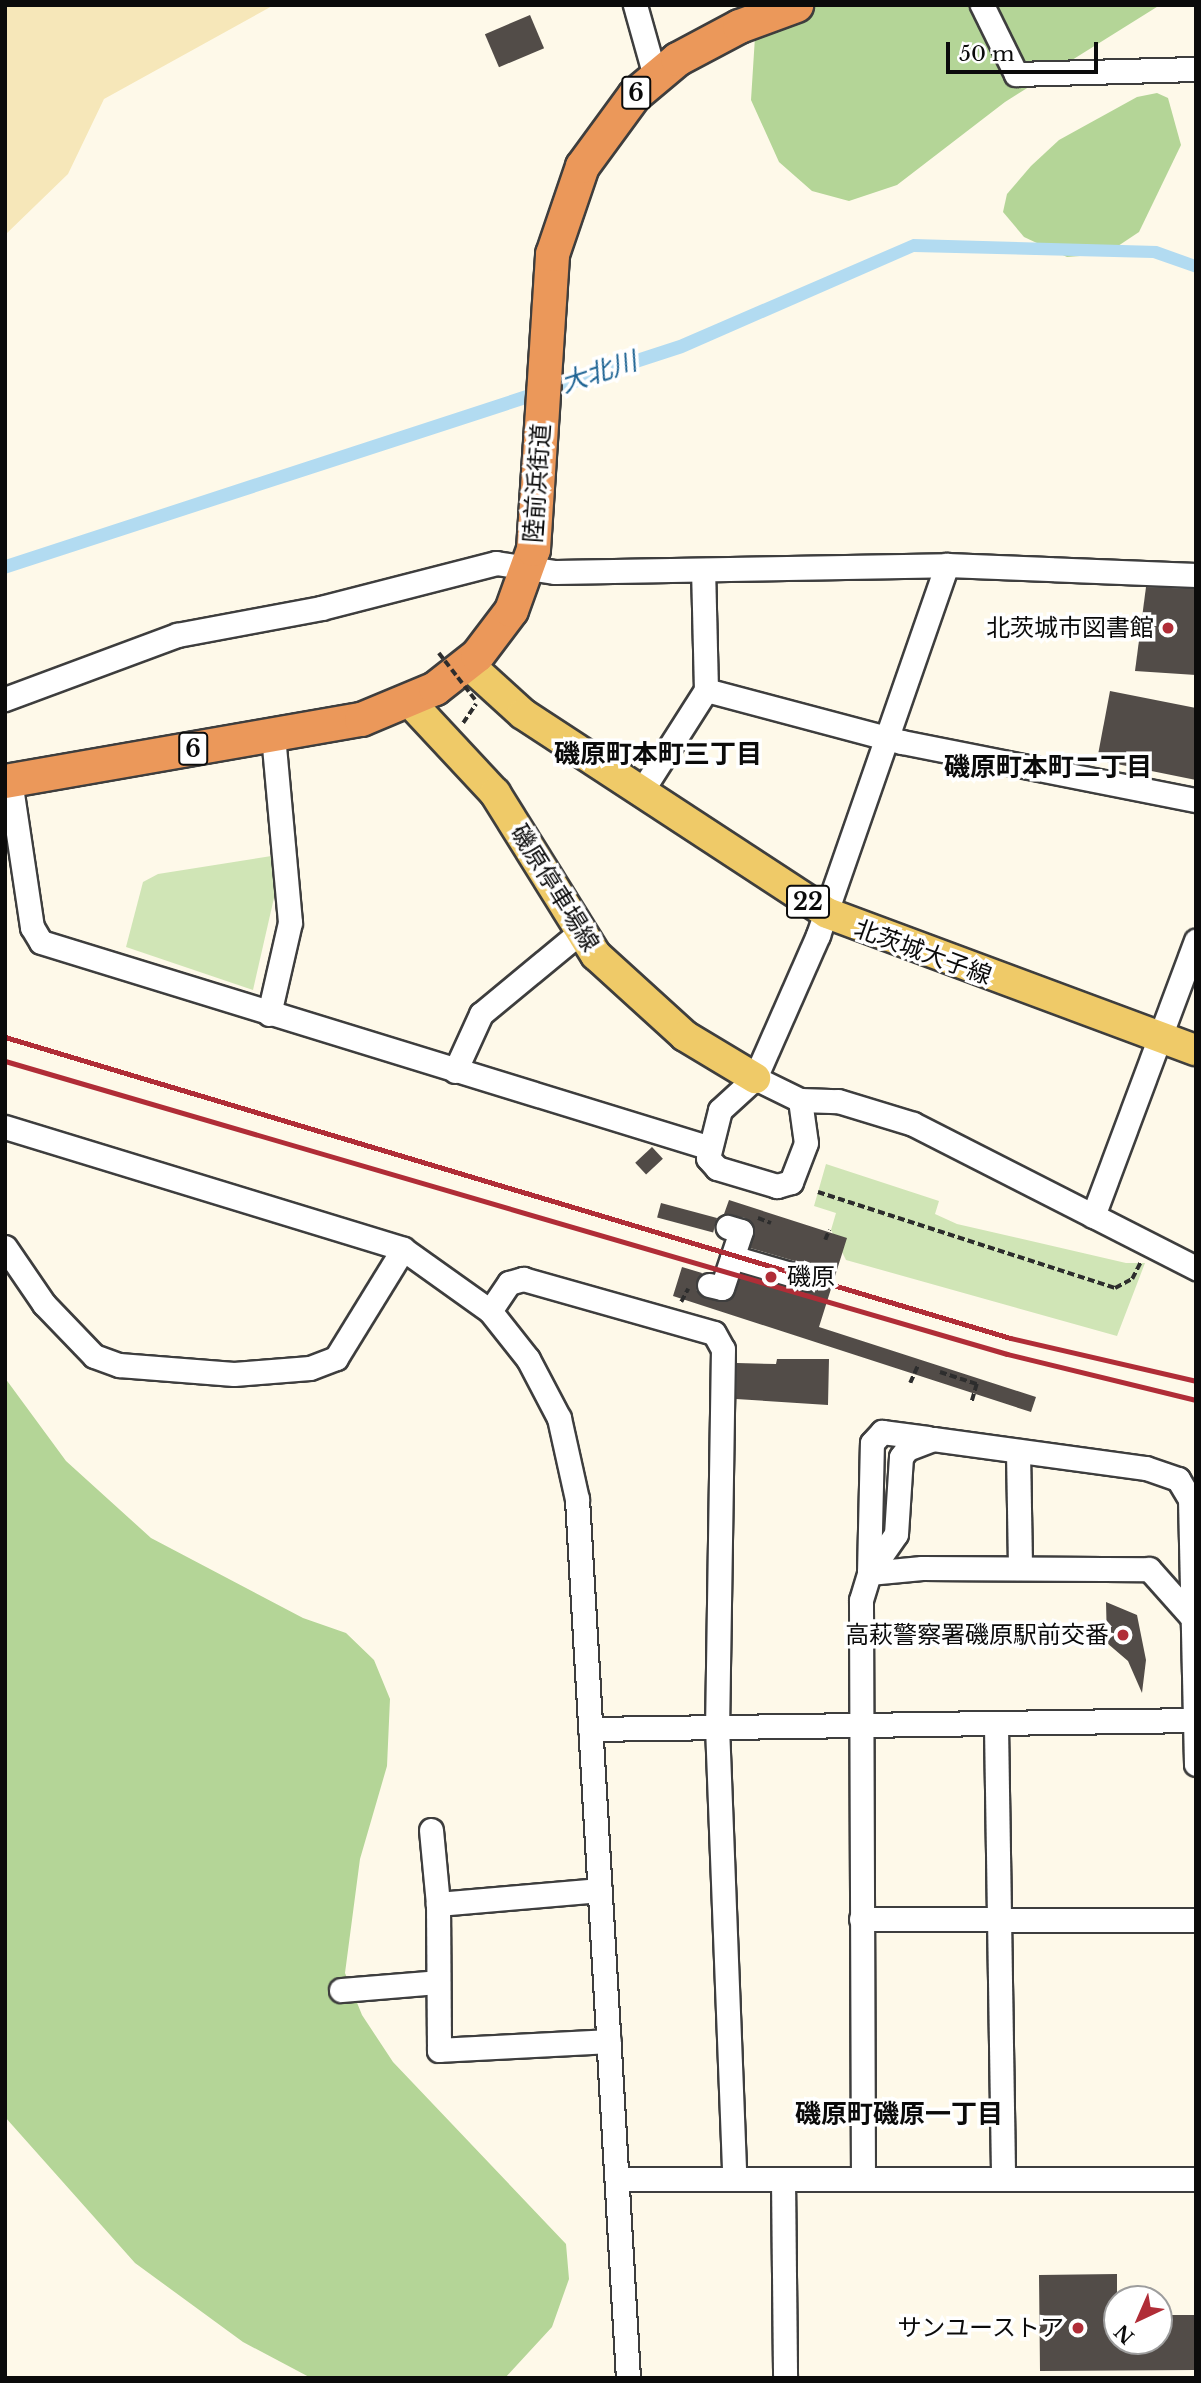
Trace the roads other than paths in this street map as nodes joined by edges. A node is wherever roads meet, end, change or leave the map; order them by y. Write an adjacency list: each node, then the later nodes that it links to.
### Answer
1 (635, 5): 5 (street)
2 (796, 5): 5 (highway, 陸前浜街道 / 6)
3 (982, 5): 4 (street)
4 (1196, 69)
5 (655, 76): 8 (highway, 陸前浜街道 / 6)
6 (947, 565): 7 (street); 9 (street); 15 (street)
7 (703, 570): 8 (street); 11 (street)
8 (527, 571): 10 (highway, 陸前浜街道 / 6); 12 (street)
9 (1196, 575)
10 (454, 659): 13 (highway, 陸前浜街道 / 6); 17 (main road, 北茨城大子線 / 22)
11 (706, 690): 15 (street); 17 (street)
12 (5, 699)
13 (410, 702): 14 (highway, 陸前浜街道 / 6); 20 (main road, 磯原停車場線)
14 (273, 735): 16 (highway, 陸前浜街道 / 6); 22 (street)
15 (885, 738): 18 (street); 19 (street)
16 (8, 781): 22 (street)
17 (640, 792): 19 (main road, 北茨城大子線 / 22)
18 (1196, 800)
19 (827, 913): 23 (main road, 北茨城大子線 / 22); 26 (street)
20 (579, 933): 25 (street); 26 (main road, 磯原停車場線)
21 (1196, 941): 23 (street)
22 (270, 1014): 25 (street)
23 (1161, 1038): 24 (main road, 北茨城大子線 / 22); 30 (street)
24 (1196, 1050)
25 (455, 1071): 29 (street)
26 (755, 1078): 27 (street); 29 (street)
27 (800, 1100): 29 (street); 30 (street)
28 (5, 1127): 33 (street)
29 (707, 1147)
30 (1093, 1216): 35 (street)
31 (731, 1231): 34 (street)
32 (5, 1247): 33 (street)
33 (403, 1249): 38 (street)
34 (732, 1257): 36 (street); 37 (street)
35 (1196, 1268)
36 (807, 1279)
37 (707, 1285)
38 (490, 1311): 50 (street); 52 (street)
39 (933, 1439): 40 (street); 41 (street); 46 (street)
40 (1018, 1451): 42 (street); 44 (street)
41 (895, 1534): 43 (street); 46 (street)
42 (1189, 1557): 45 (street); 47 (street)
43 (922, 1568): 44 (street); 46 (street)
44 (1020, 1568): 45 (street)
45 (1149, 1569): 47 (street)
46 (869, 1573): 49 (street)
47 (1190, 1615): 48 (street)
48 (1194, 1720): 51 (street); 53 (street)
49 (858, 1724): 50 (street); 51 (street); 57 (street)
50 (717, 1726): 52 (street); 64 (street)
51 (996, 1726): 59 (street)
52 (590, 1729): 55 (street)
53 (1196, 1764)
54 (431, 1830): 56 (street)
55 (600, 1890): 56 (street); 62 (street)
56 (438, 1904): 60 (street)
57 (861, 1919): 59 (street); 67 (street)
58 (1196, 1920): 59 (street)
59 (996, 1921): 63 (street)
60 (438, 1982): 61 (street); 62 (street)
61 (341, 1990)
62 (609, 2041): 65 (street)
63 (1003, 2177): 67 (street); 68 (street)
64 (734, 2178): 65 (street); 66 (street)
65 (617, 2179): 69 (street)
66 (783, 2179): 67 (street); 70 (street)
67 (863, 2179)
68 (1196, 2179)
69 (628, 2378)
70 (785, 2378)

